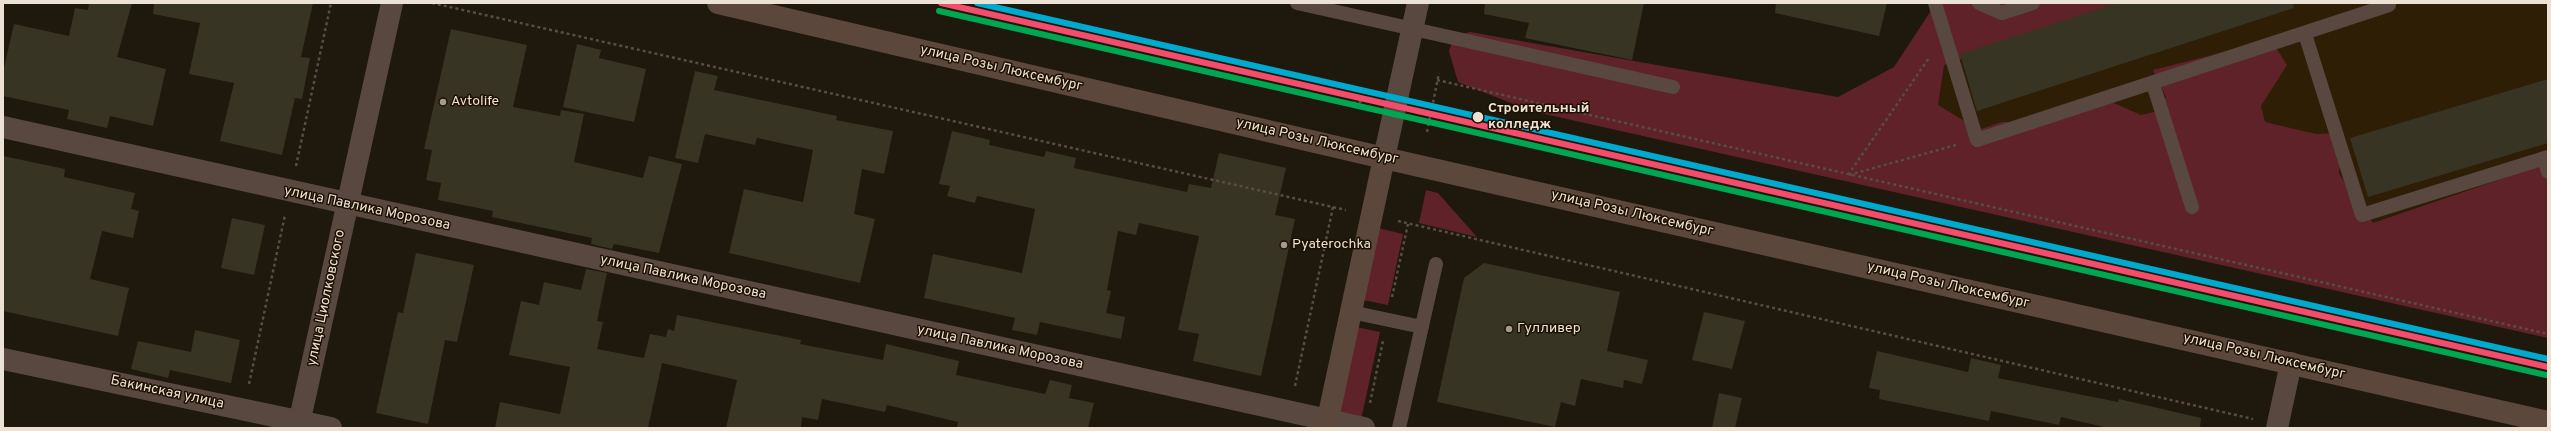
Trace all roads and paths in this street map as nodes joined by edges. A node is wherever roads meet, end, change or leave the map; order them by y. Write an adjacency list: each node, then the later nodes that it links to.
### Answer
1 (392, 3): 24 (street, улица Циолковского)
2 (718, 3): 21 (main road, улица Розы Люксембург)
3 (1297, 3): 9 (lane)
4 (1418, 3): 9 (street)
5 (1935, 3): 11 (lane)
6 (1979, 3): 7 (lane)
7 (2033, 3)
8 (2391, 4): 10 (lane)
9 (1412, 29): 15 (lane); 21 (street)
10 (2305, 34): 14 (lane); 22 (lane)
11 (1944, 36): 20 (lane); 23 (path)
12 (1439, 73): 13 (path)
13 (1438, 80): 19 (path); 23 (path)
14 (2154, 84): 20 (lane); 26 (lane)
15 (1673, 87)
16 (1371, 95): 17 (path)
17 (1335, 102)
18 (3, 127): 24 (street, улица Павлика Морозова)
19 (1427, 132)
20 (1977, 140): 23 (path)
21 (1384, 158): 28 (main road); 32 (main road, улица Розы Люксембург)
22 (2547, 162)
23 (1848, 175): 30 (path)
24 (347, 204): 33 (street, улица Павлика Морозова); 36 (street, улица Циолковского)
25 (1333, 207): 33 (path)
26 (2192, 207)
27 (1436, 264): 29 (lane)
28 (1351, 312): 29 (lane); 35 (main road)
29 (1422, 327): 39 (lane)
30 (2548, 334)
31 (3, 359): 36 (street, Бакинская улица)
32 (2291, 363): 34 (main road, улица Розы Люксембург); 40 (street)
33 (1290, 411): 35 (street, улица Павлика Морозова)
34 (2548, 422)
35 (1327, 424): 38 (street, улица Павлика Морозова)
36 (299, 425): 37 (street, Бакинская улица)
37 (331, 428)
38 (1364, 428)
39 (1399, 428)
40 (2277, 428)

